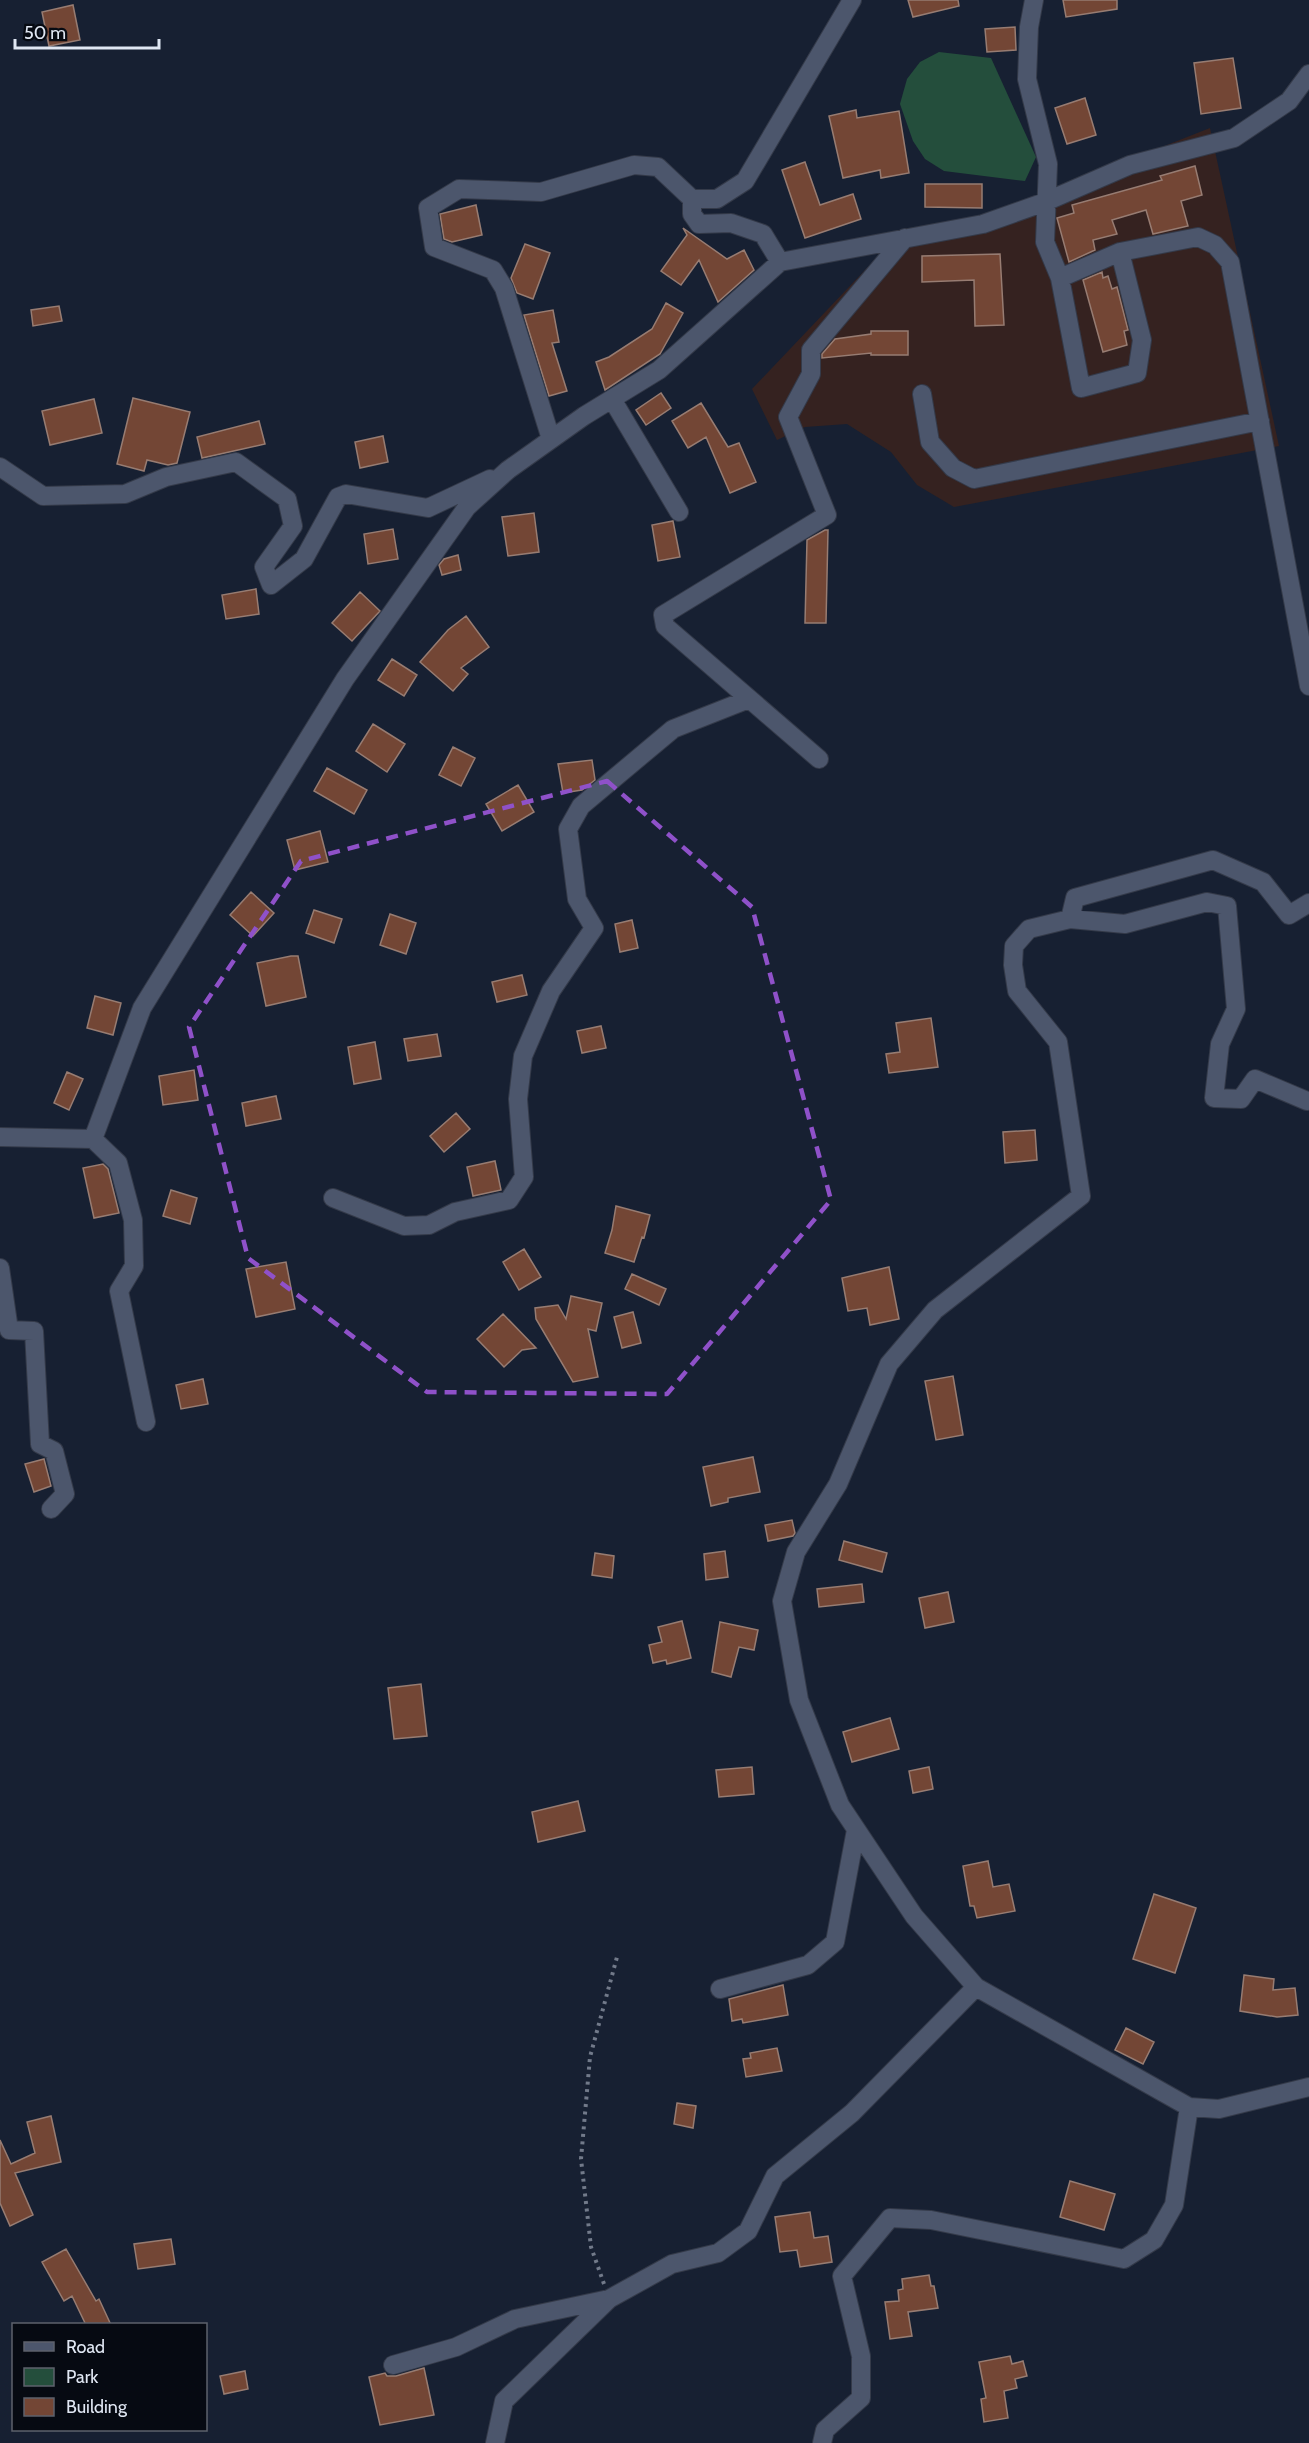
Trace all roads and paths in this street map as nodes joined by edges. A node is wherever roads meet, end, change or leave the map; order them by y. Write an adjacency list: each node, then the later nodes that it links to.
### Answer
1 (852, 0): 4 (street)
2 (1034, 0): 5 (street)
3 (1309, 74): 5 (street)
4 (692, 199): 8 (street); 13 (street)
5 (1046, 202): 6 (street); 9 (street)
6 (905, 238): 8 (street); 18 (street)
7 (1120, 252): 9 (street); 9 (street); 12 (street)
8 (780, 262): 11 (street)
9 (1060, 278)
10 (922, 394): 12 (street)
11 (612, 399): 13 (street); 16 (street)
12 (1260, 421): 17 (street)
13 (551, 440): 15 (street)
14 (0, 467): 15 (street)
15 (508, 470): 24 (street)
16 (679, 512)
17 (1309, 686)
18 (749, 699): 19 (street); 25 (street)
19 (819, 759)
20 (1309, 903): 21 (street)
21 (1070, 919): 22 (street); 29 (street)
22 (1307, 1101)
23 (0, 1137): 24 (street)
24 (93, 1139): 27 (street)
25 (333, 1198)
26 (0, 1268): 28 (street)
27 (146, 1422)
28 (51, 1509)
29 (856, 1830): 31 (street); 32 (street)
30 (617, 1957): 35 (path)
31 (976, 1988): 34 (street); 35 (street)
32 (720, 1989)
33 (1309, 2087): 34 (street)
34 (1189, 2107): 38 (street)
35 (609, 2299): 36 (street); 37 (street)
36 (393, 2365)
37 (495, 2443)
38 (822, 2443)

